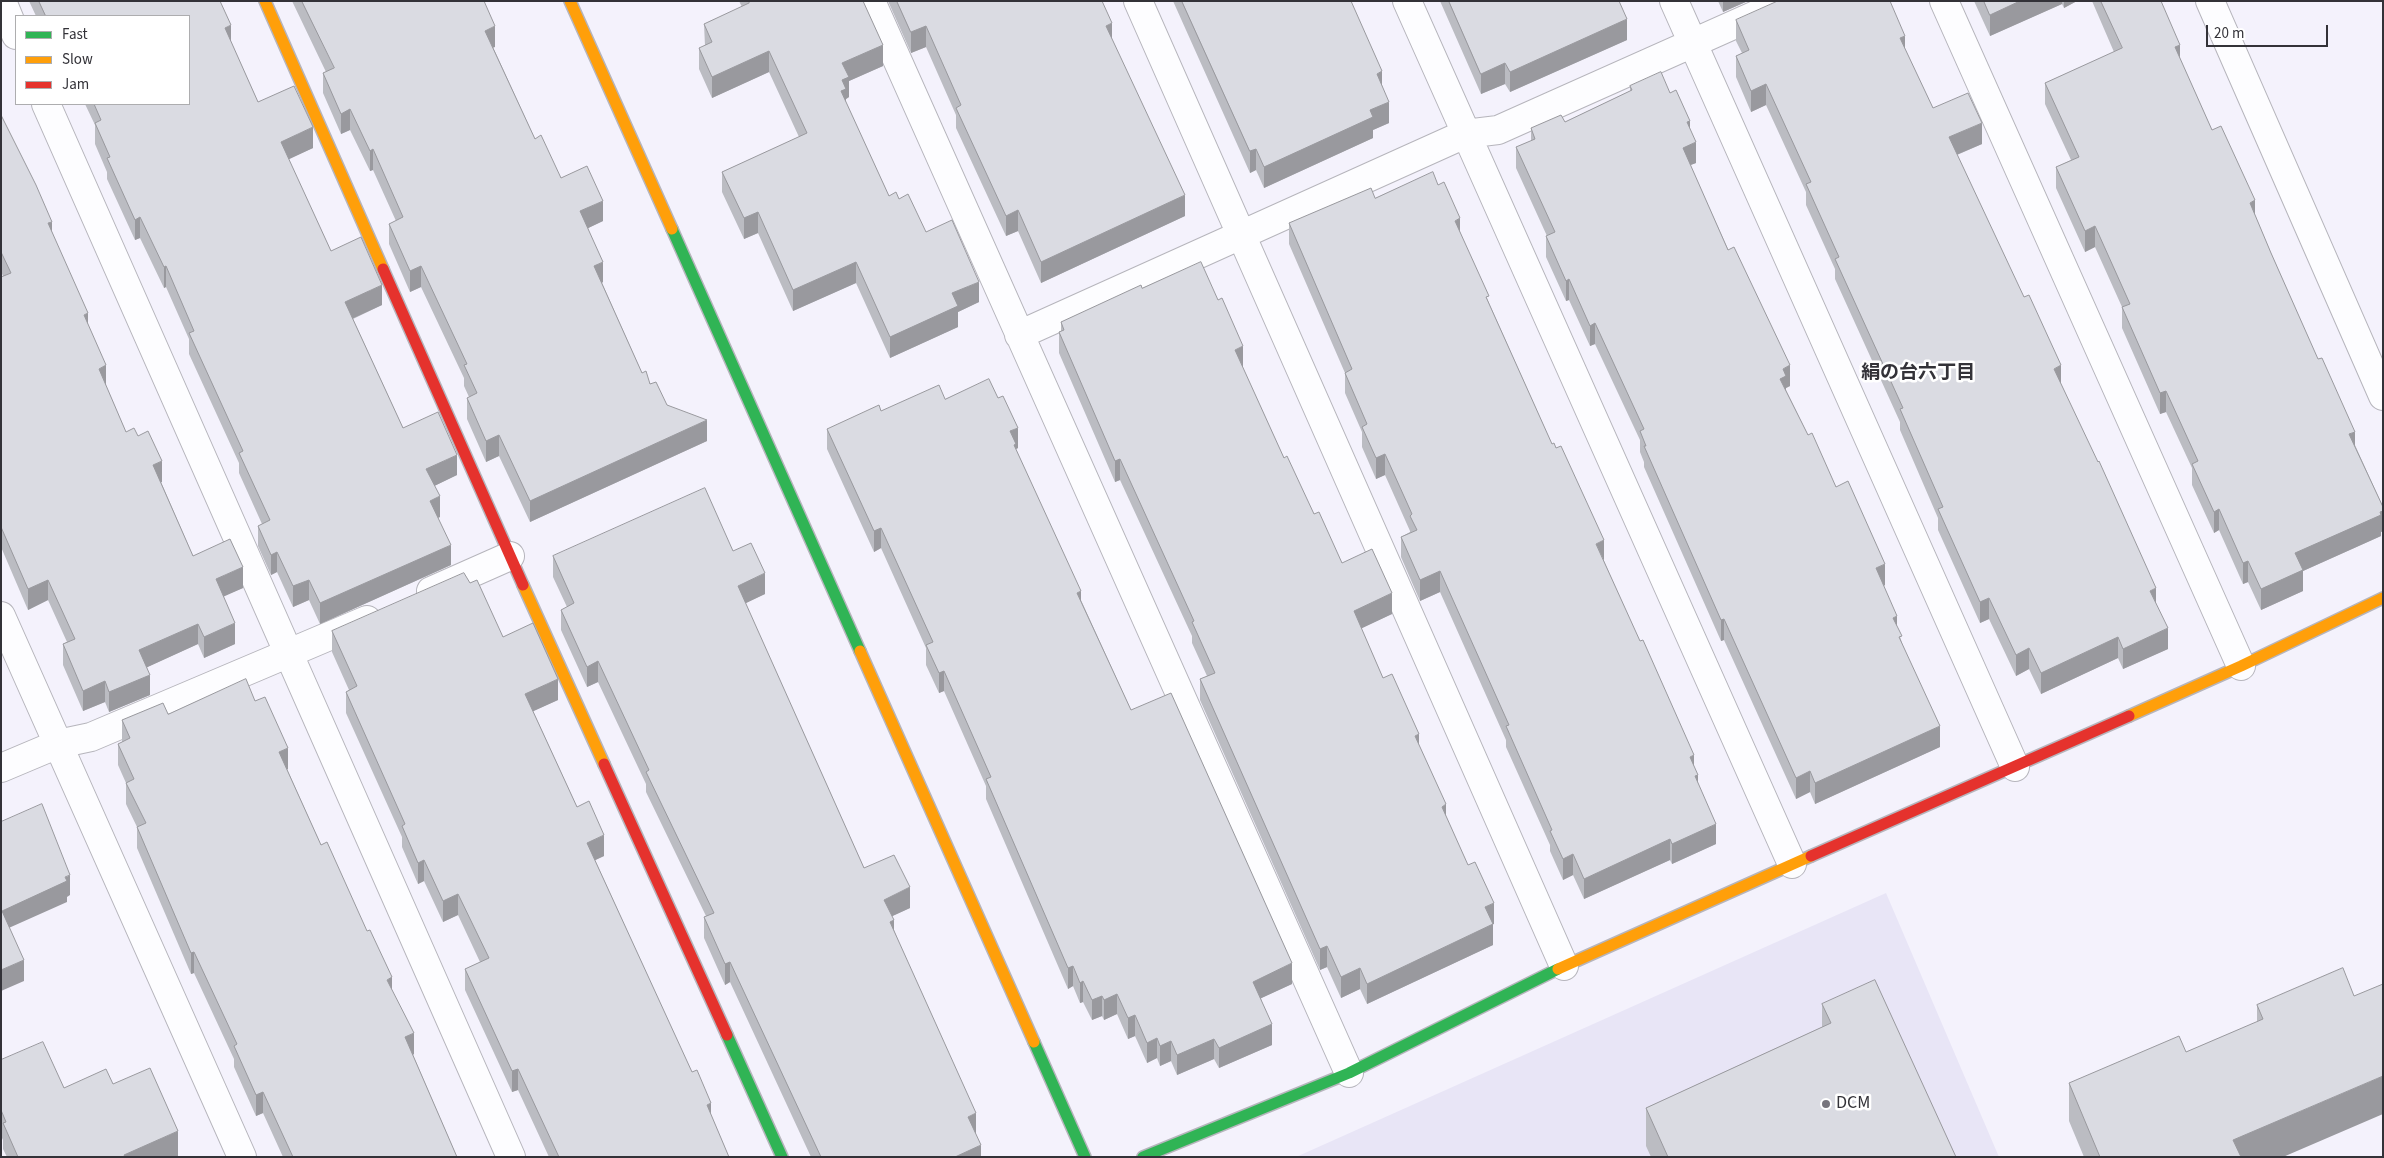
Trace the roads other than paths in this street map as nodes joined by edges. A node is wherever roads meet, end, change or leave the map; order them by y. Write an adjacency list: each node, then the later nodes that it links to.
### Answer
1 (2, 1): 11 (street)
2 (265, 1): 18 (street)
3 (570, 1): 34 (street)
4 (871, 1): 16 (street)
5 (1138, 1): 15 (street)
6 (1407, 1): 14 (street)
7 (1674, 1): 12 (street)
8 (1787, 1): 12 (street)
9 (1944, 1): 24 (street)
10 (2210, 1): 17 (street)
11 (15, 33)
12 (1692, 42): 14 (street); 26 (street)
13 (46, 105): 23 (street)
14 (1465, 134): 15 (street); 28 (street)
15 (1240, 234): 16 (street); 29 (street)
16 (1020, 335): 30 (street)
17 (2383, 396)
18 (510, 556): 20 (street); 33 (street)
19 (2383, 598): 24 (street)
20 (412, 600)
21 (386, 611): 23 (street)
22 (1, 616): 25 (street)
23 (288, 655): 25 (street); 32 (street)
24 (2241, 666): 26 (street)
25 (58, 744): 27 (street); 31 (street)
26 (2015, 767): 28 (street)
27 (1, 768)
28 (1792, 864): 29 (street)
29 (1564, 966): 30 (street)
30 (1349, 1073): 35 (street)
31 (242, 1157)
32 (511, 1157)
33 (782, 1157)
34 (1085, 1157)
35 (1143, 1157)

